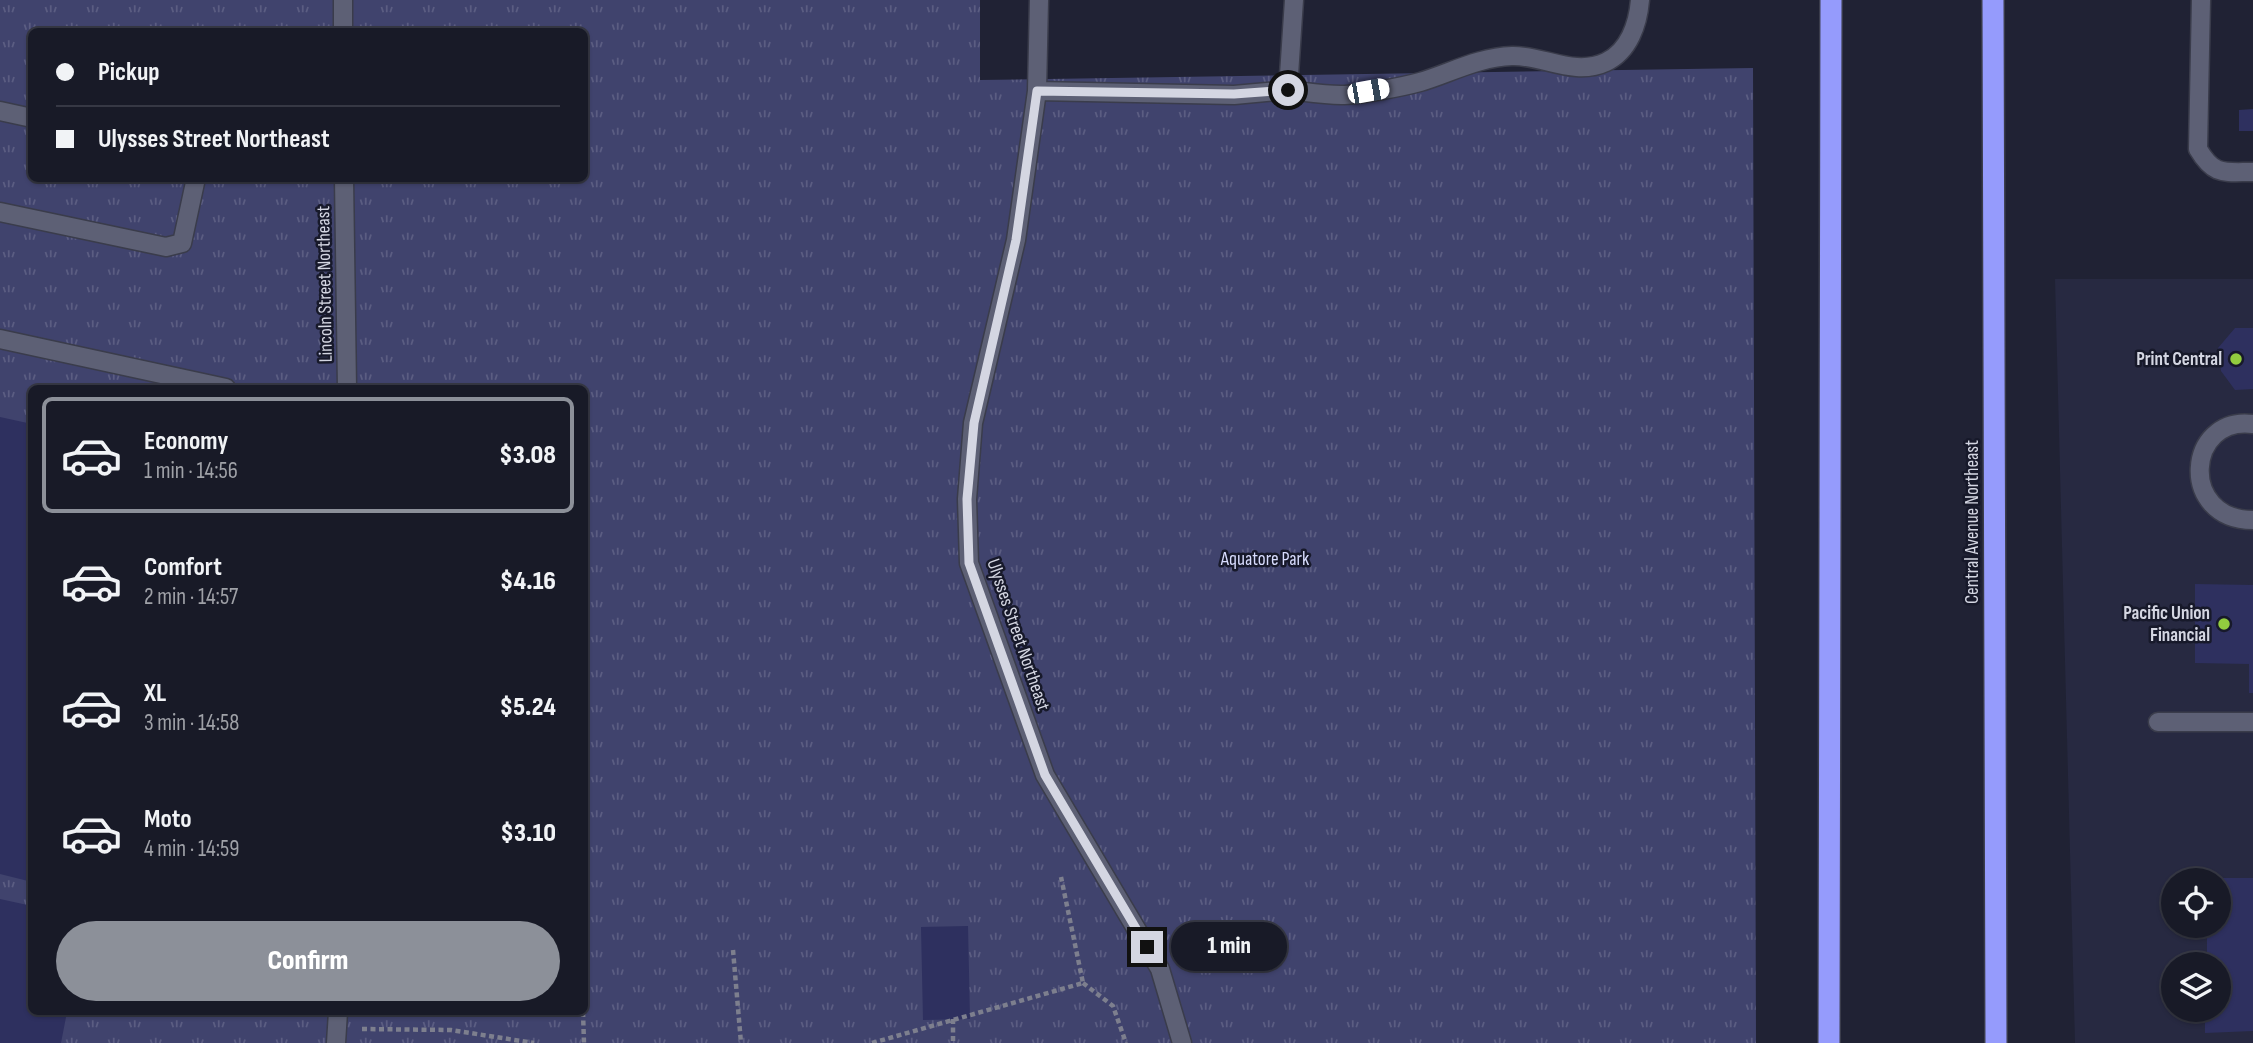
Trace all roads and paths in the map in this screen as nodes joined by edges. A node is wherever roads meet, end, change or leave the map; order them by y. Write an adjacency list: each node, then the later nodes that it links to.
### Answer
1 (343, 0): 8 (street)
2 (1039, 0): 10 (street, Ulysses Street Northeast)
3 (1294, 0): 9 (street)
4 (1640, 0): 9 (street)
5 (1831, 0): 37 (highway)
6 (1993, 0): 38 (highway, Central Avenue Northeast)
7 (2201, 0): 13 (street)
8 (343, 28)
9 (1288, 90): 10 (street)
10 (1037, 91): 36 (street, Ulysses Street Northeast)
11 (0, 111): 12 (street)
12 (28, 117)
13 (2253, 172)
14 (195, 182): 16 (street)
15 (344, 182): 19 (street, Lincoln Street Northeast)
16 (0, 212)
17 (0, 339): 18 (street)
18 (212, 385)
19 (347, 385)
20 (2253, 424): 21 (street)
21 (2253, 520)
22 (2158, 722): 23 (street)
23 (2253, 722)
24 (1061, 877): 26 (path)
25 (733, 950): 32 (path)
26 (1083, 983): 28 (path); 35 (path)
27 (583, 1015): 31 (path)
28 (953, 1018): 33 (path); 34 (path)
29 (337, 1028): 30 (path)
30 (534, 1043)
31 (584, 1043)
32 (741, 1043)
33 (872, 1043)
34 (953, 1043)
35 (1126, 1043)
36 (1182, 1043)
37 (1829, 1043)
38 (1996, 1043)

